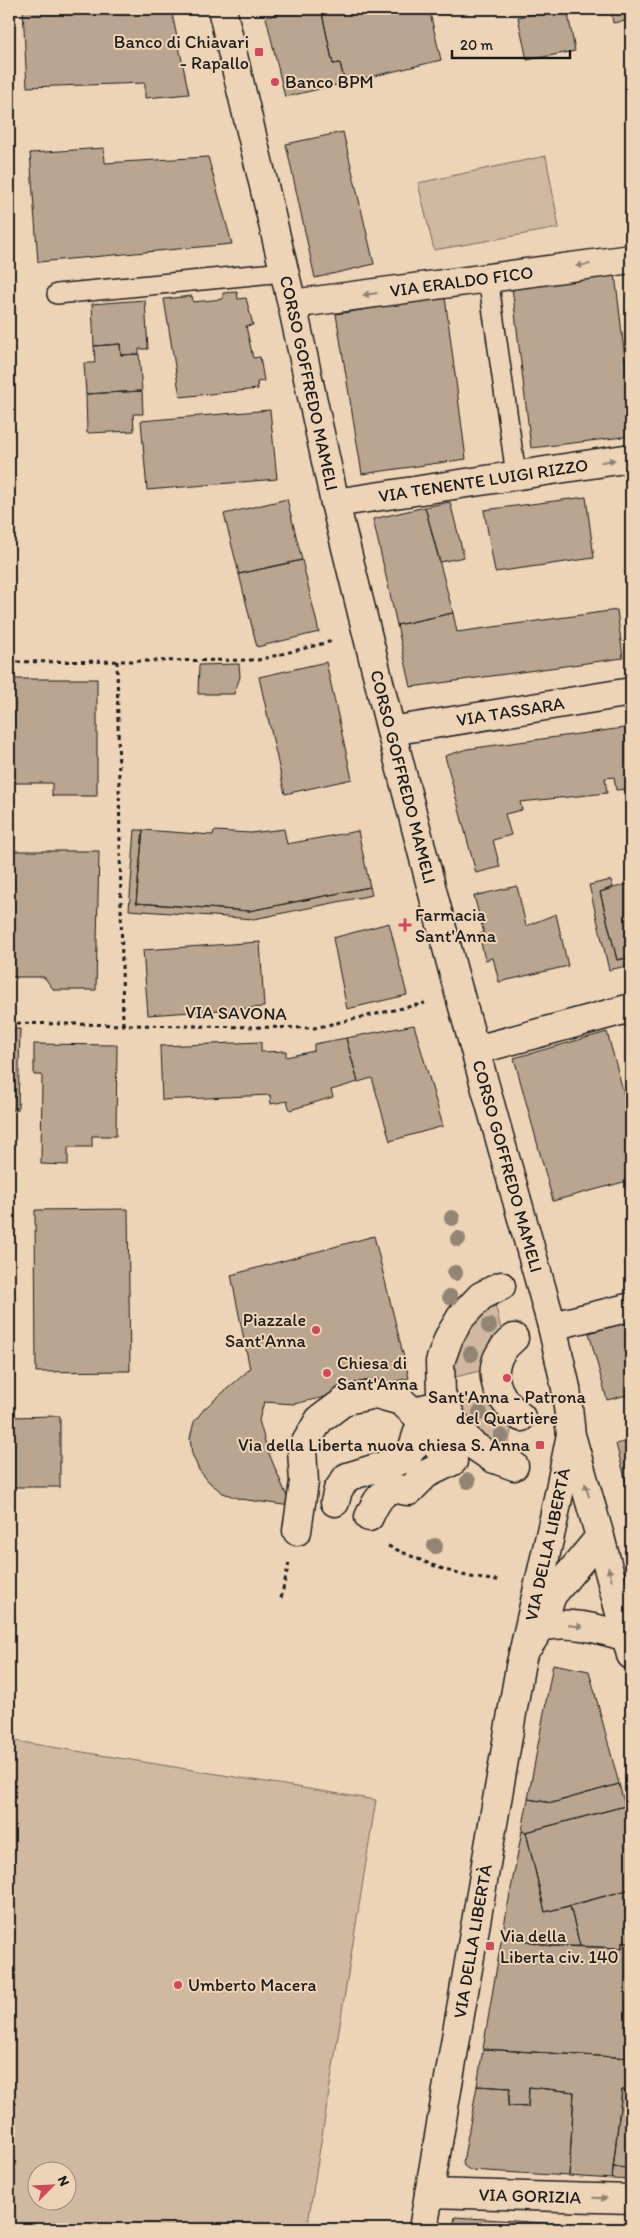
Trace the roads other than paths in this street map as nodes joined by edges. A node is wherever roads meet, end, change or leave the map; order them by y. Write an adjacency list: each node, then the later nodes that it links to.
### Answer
1 (222, 9): 3 (main road, CORSO GOFFREDO MAMELI)
2 (631, 259): 4 (main road, VIA ERALDO FICO, one-way to 4)
3 (284, 272): 5 (lane); 6 (main road, CORSO GOFFREDO MAMELI)
4 (488, 278): 6 (main road, VIA ERALDO FICO, one-way to 6); 8 (lane)
5 (57, 294)
6 (292, 304): 9 (main road, CORSO GOFFREDO MAMELI)
7 (631, 458): 8 (main road, VIA TENENTE LUIGI RIZZO, one-way to 7)
8 (516, 475): 9 (main road, VIA TENENTE LUIGI RIZZO)
9 (335, 503): 11 (main road, CORSO GOFFREDO MAMELI)
10 (631, 692): 11 (main road, VIA TASSARA)
11 (391, 731): 13 (main road, CORSO GOFFREDO MAMELI)
12 (631, 1008): 13 (main road)
13 (476, 1050): 16 (main road, CORSO GOFFREDO MAMELI)
14 (501, 1286): 18 (main road)
15 (631, 1307): 16 (main road)
16 (552, 1326): 21 (main road, CORSO GOFFREDO MAMELI)
17 (514, 1338): 19 (main road)
18 (441, 1394): 20 (main road); 22 (main road)
19 (521, 1417)
20 (422, 1420): 23 (main road); 24 (main road); 25 (main road)
21 (571, 1435): 26 (main road, CORSO GOFFREDO MAMELI, one-way to 21); 29 (main road, VIA DELLA LIBERTÀ)
22 (514, 1466)
23 (335, 1502)
24 (369, 1517)
25 (297, 1531)
26 (600, 1537): 27 (main road, VIA DELLA LIBERTÀ); 28 (main road, CORSO GOFFREDO MAMELI, one-way to 26)
27 (541, 1627): 28 (main road, VIA DELLA LIBERTÀ, one-way to 28); 29 (main road, VIA DELLA LIBERTÀ)
28 (629, 1646)
29 (523, 1652): 30 (main road, VIA DELLA LIBERTÀ)
30 (429, 2193): 31 (main road, VIA GORIZIA, one-way to 31); 32 (main road, VIA DELLA LIBERTÀ)
31 (631, 2199)
32 (423, 2229)

